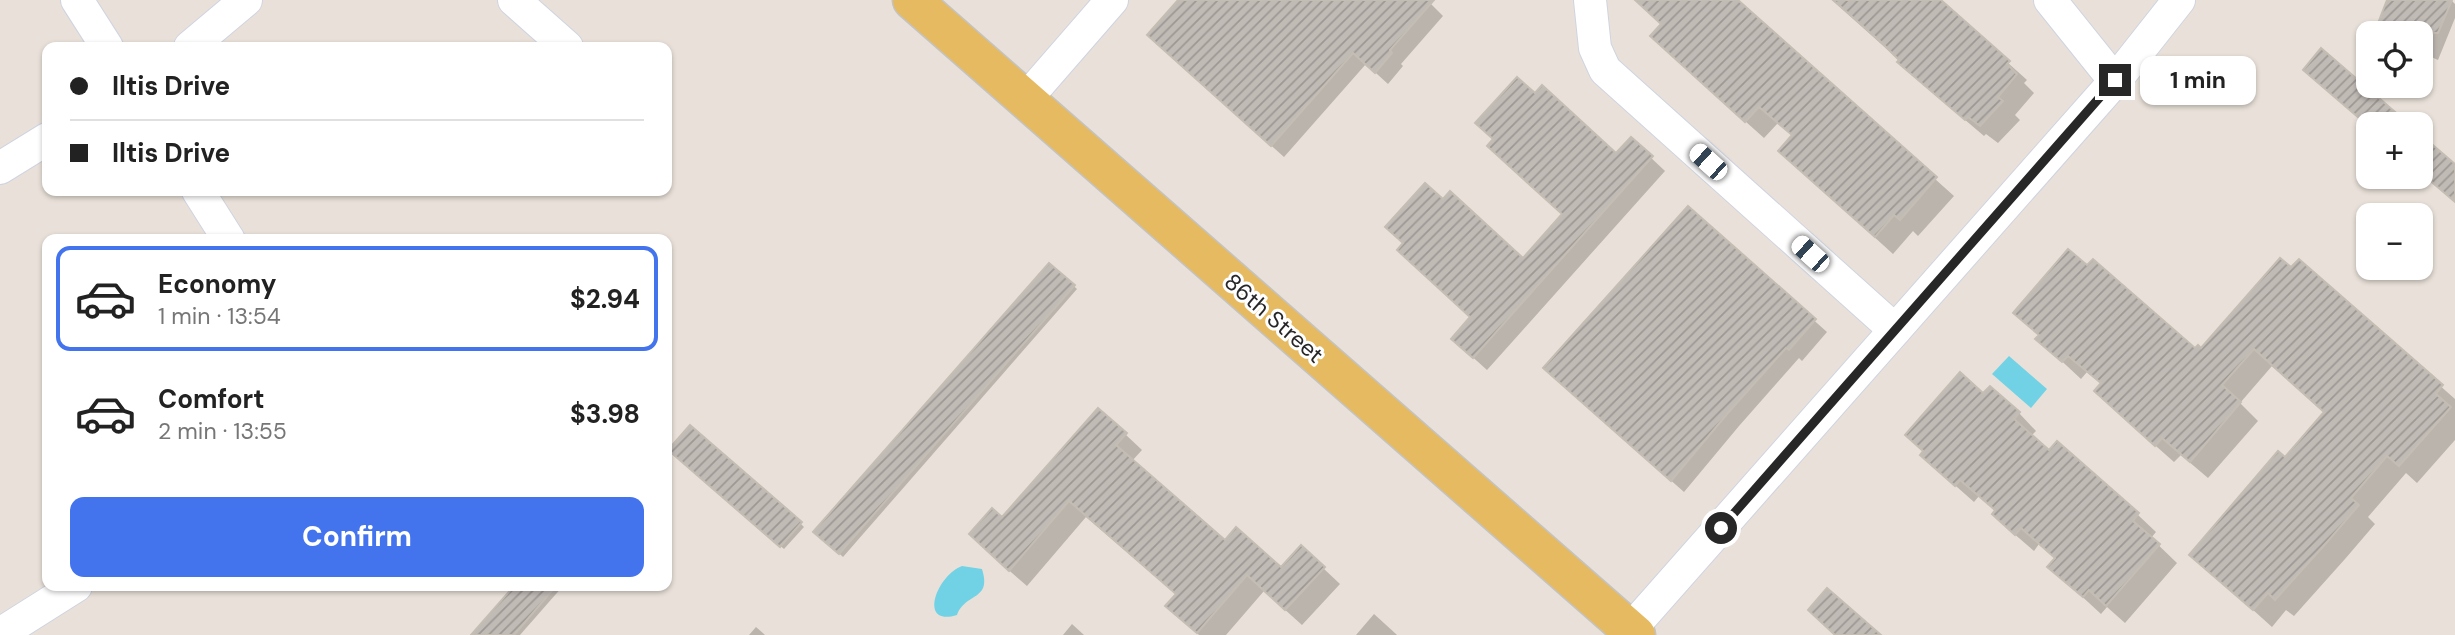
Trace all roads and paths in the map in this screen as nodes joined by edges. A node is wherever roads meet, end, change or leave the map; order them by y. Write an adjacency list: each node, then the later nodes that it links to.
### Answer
1 (77, 0): 9 (street)
2 (246, 0): 10 (street)
3 (514, 0): 11 (street)
4 (912, 0): 13 (main road, 86th Street)
5 (1112, 0): 13 (street)
6 (2050, 0): 12 (street)
7 (2179, 0): 12 (street)
8 (1590, 7): 18 (street)
9 (104, 42)
10 (196, 42)
11 (561, 42)
12 (2115, 80): 18 (street)
13 (1025, 100): 20 (main road, 86th Street)
14 (42, 142): 15 (street)
15 (0, 168)
16 (201, 196): 17 (street)
17 (225, 234)
18 (1895, 330): 20 (street)
19 (68, 591): 21 (street)
20 (1633, 633)
21 (0, 634)

